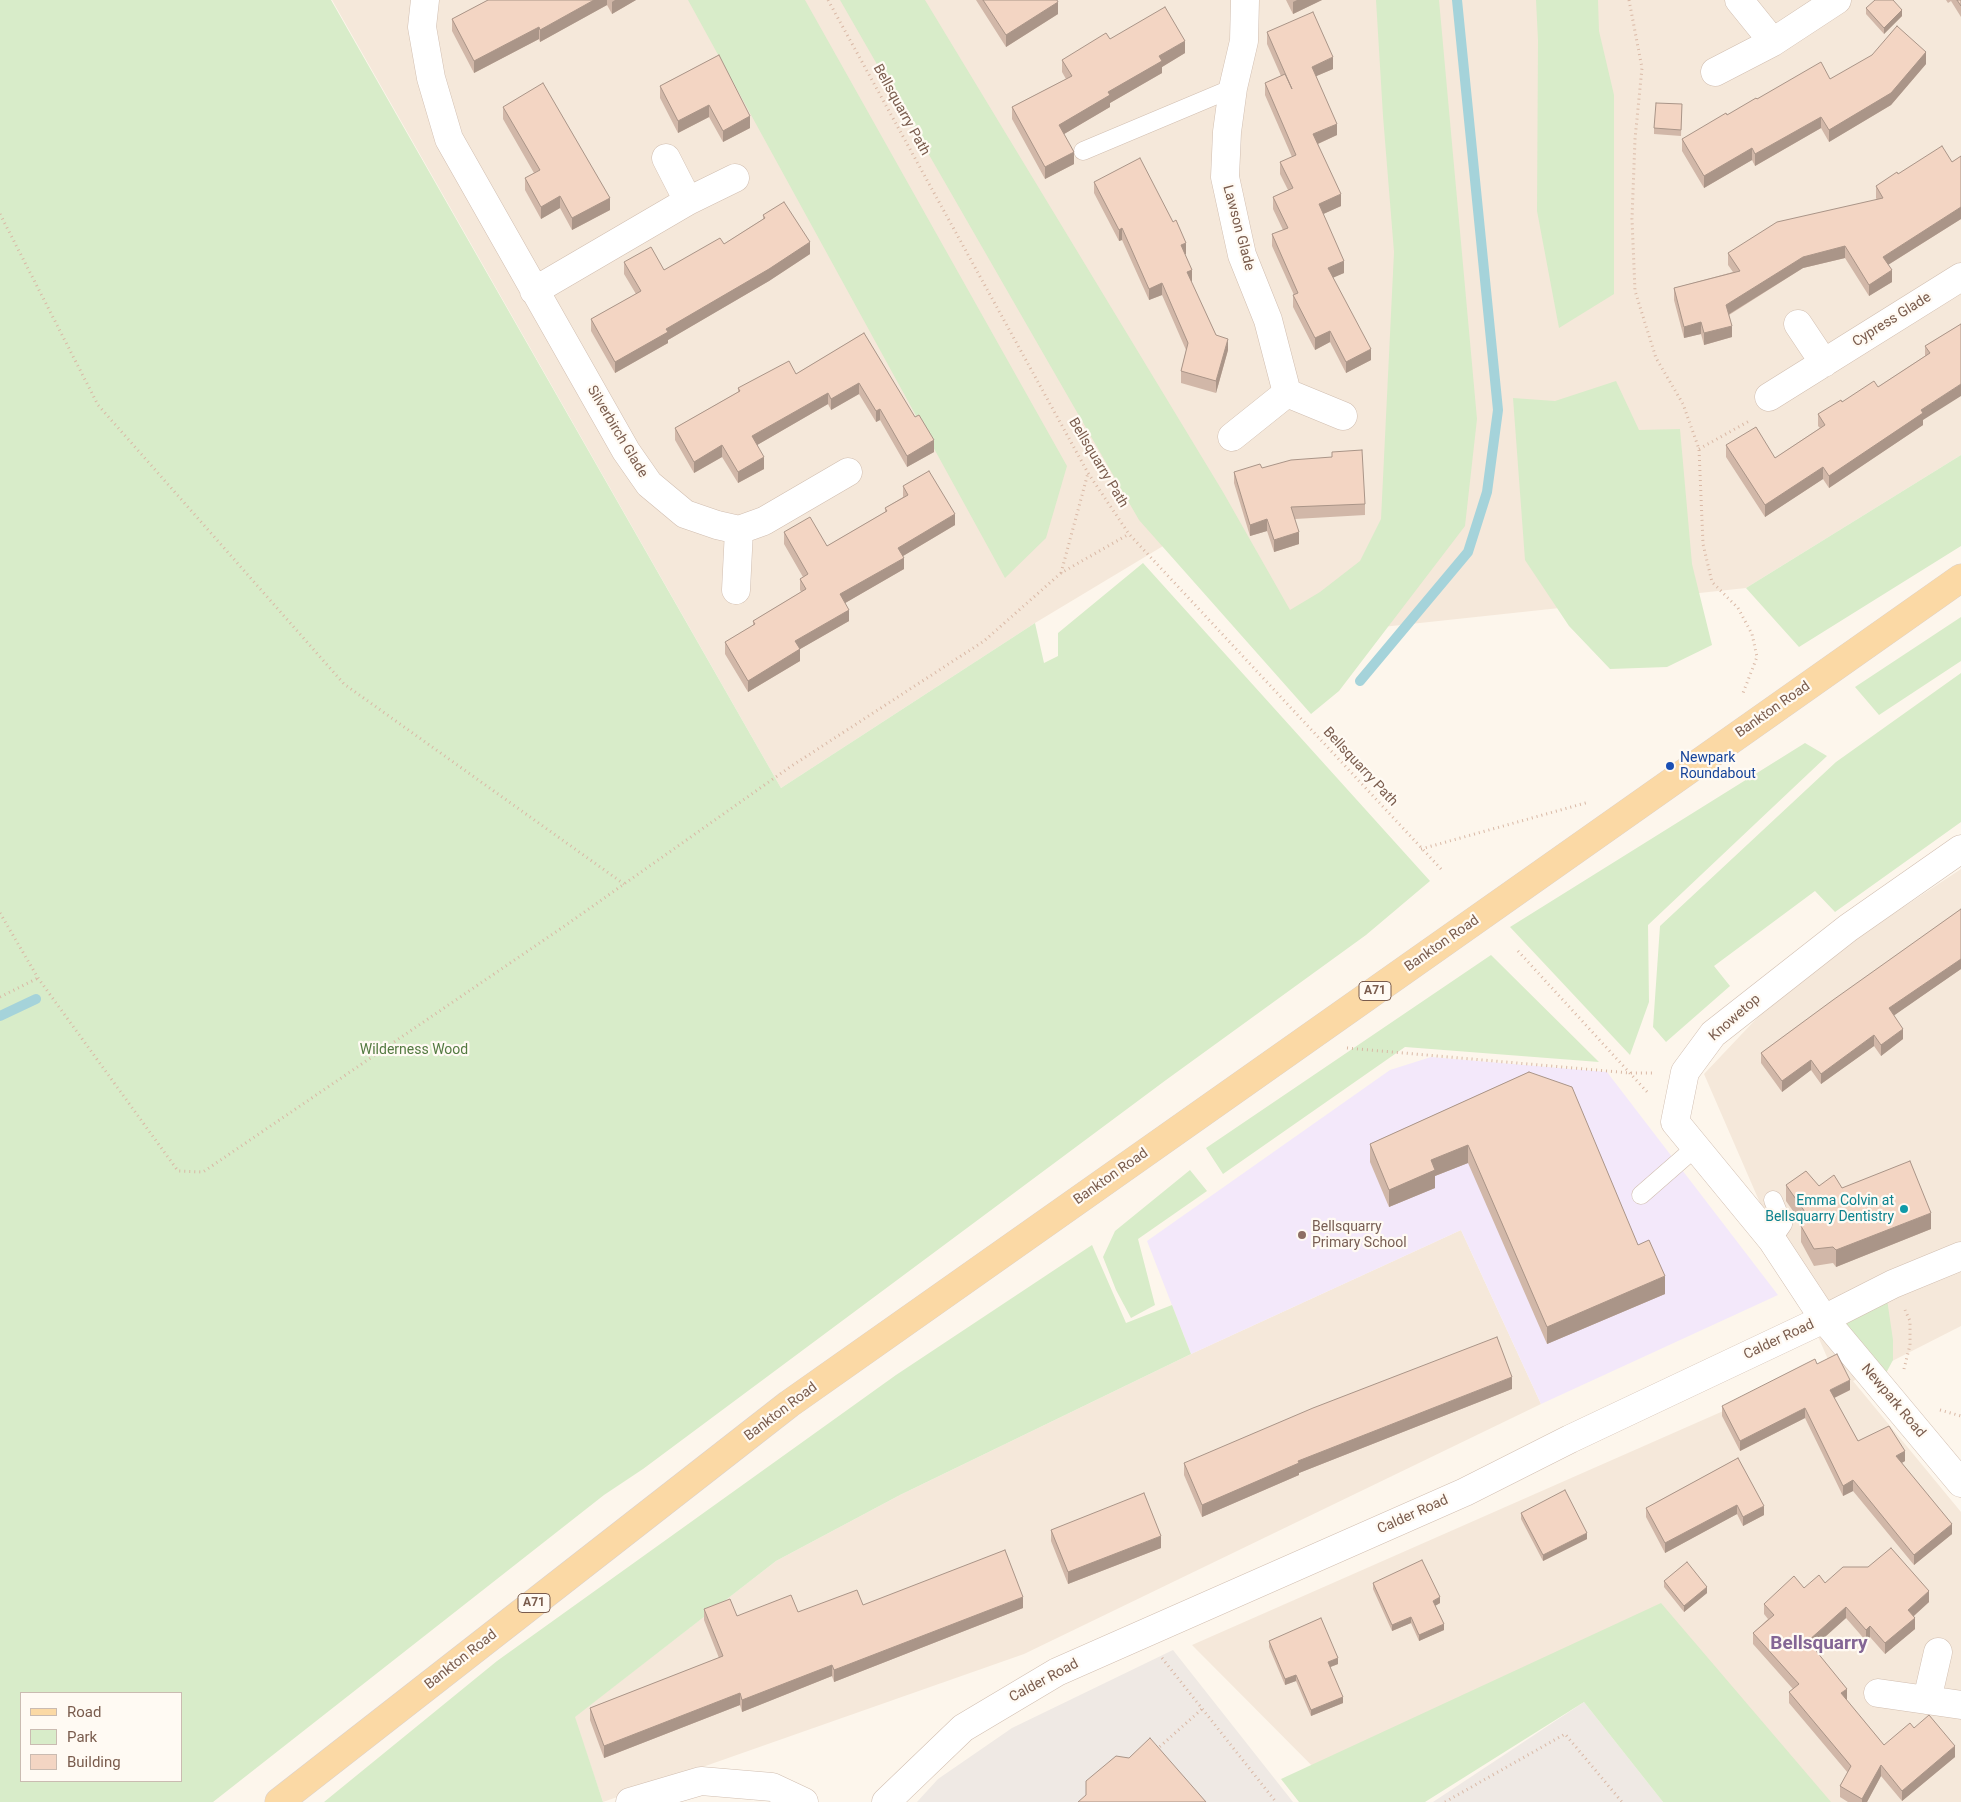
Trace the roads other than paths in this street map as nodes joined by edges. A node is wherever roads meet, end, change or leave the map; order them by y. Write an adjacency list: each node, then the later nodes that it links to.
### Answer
1 (425, 0): 13 (street, Silverbirch Glade)
2 (1246, 0): 7 (street, Lawson Glade)
3 (1739, 0): 5 (street)
4 (1837, 0): 5 (street)
5 (1772, 42): 6 (street)
6 (1715, 72)
7 (1232, 88): 8 (lane); 16 (street, Lawson Glade)
8 (1083, 151)
9 (666, 158): 11 (street)
10 (734, 178): 11 (street)
11 (688, 201): 13 (street)
12 (1961, 277): 15 (street, Cypress Glade)
13 (534, 291): 21 (street, Silverbirch Glade)
14 (1798, 324): 15 (street)
15 (1824, 363): 17 (street, Cypress Glade)
16 (1287, 392): 18 (street); 19 (street)
17 (1769, 397)
18 (1343, 416)
19 (1232, 437)
20 (848, 472): 21 (street)
21 (739, 530): 23 (street)
22 (1961, 578): 36 (main road, Bankton Road / A71)
23 (736, 590)
24 (1961, 849): 25 (street, Knowetop)
25 (1696, 1148): 26 (lane); 28 (street, Knowetop)
26 (1641, 1195)
27 (1772, 1200): 28 (lane)
28 (1772, 1240): 30 (street, Knowetop)
29 (1961, 1256): 30 (street, Calder Road)
30 (1824, 1319): 31 (street, Newpark Road); 39 (street, Calder Road)
31 (1961, 1483)
32 (1938, 1652): 34 (street)
33 (1878, 1693): 34 (street)
34 (1927, 1700): 35 (street)
35 (1961, 1705)
36 (279, 1802)
37 (630, 1802): 38 (street)
38 (804, 1802)
39 (886, 1802)

